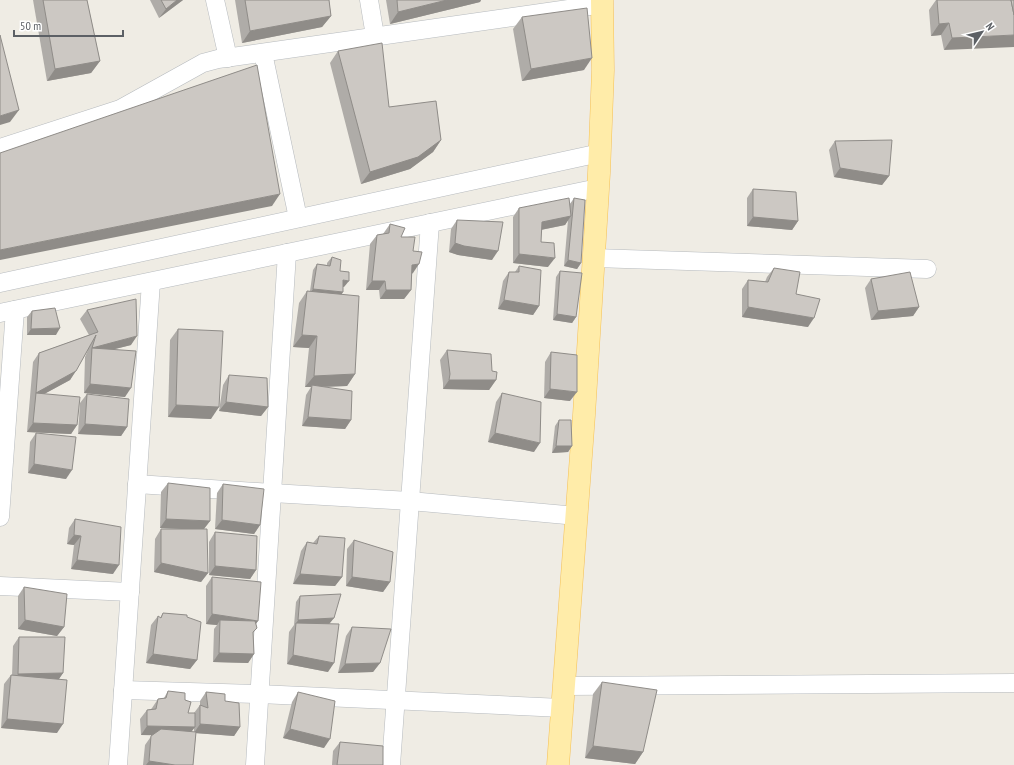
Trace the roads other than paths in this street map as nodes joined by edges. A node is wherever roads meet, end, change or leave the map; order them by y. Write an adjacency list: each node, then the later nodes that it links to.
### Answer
1 (215, 0): 6 (street)
2 (369, 0): 4 (street)
3 (603, 2): 4 (street); 8 (main road)
4 (375, 36): 5 (street)
5 (263, 53): 6 (street); 10 (street)
6 (228, 58): 7 (street)
7 (0, 148)
8 (600, 153): 9 (main road); 10 (street)
9 (598, 188): 11 (street); 13 (main road)
10 (298, 218): 16 (street)
11 (430, 223): 12 (street); 20 (street)
12 (287, 253): 15 (street); 19 (street)
13 (594, 258): 14 (street); 21 (main road)
14 (927, 269)
15 (151, 282): 17 (street); 18 (street)
16 (0, 283)
17 (8, 312): 22 (street)
18 (137, 484): 19 (street); 24 (street)
19 (272, 493): 20 (street); 28 (street)
20 (410, 501): 21 (street); 29 (street)
21 (577, 516): 26 (main road)
22 (0, 517)
23 (0, 586): 24 (street)
24 (130, 592): 27 (street)
25 (1014, 682): 26 (street)
26 (564, 686): 30 (main road)
27 (123, 690): 28 (street); 31 (street)
28 (259, 694): 29 (street); 32 (street)
29 (396, 701): 30 (street); 33 (street)
30 (562, 708): 34 (main road)
31 (118, 765)
32 (255, 765)
33 (391, 765)
34 (558, 765)

